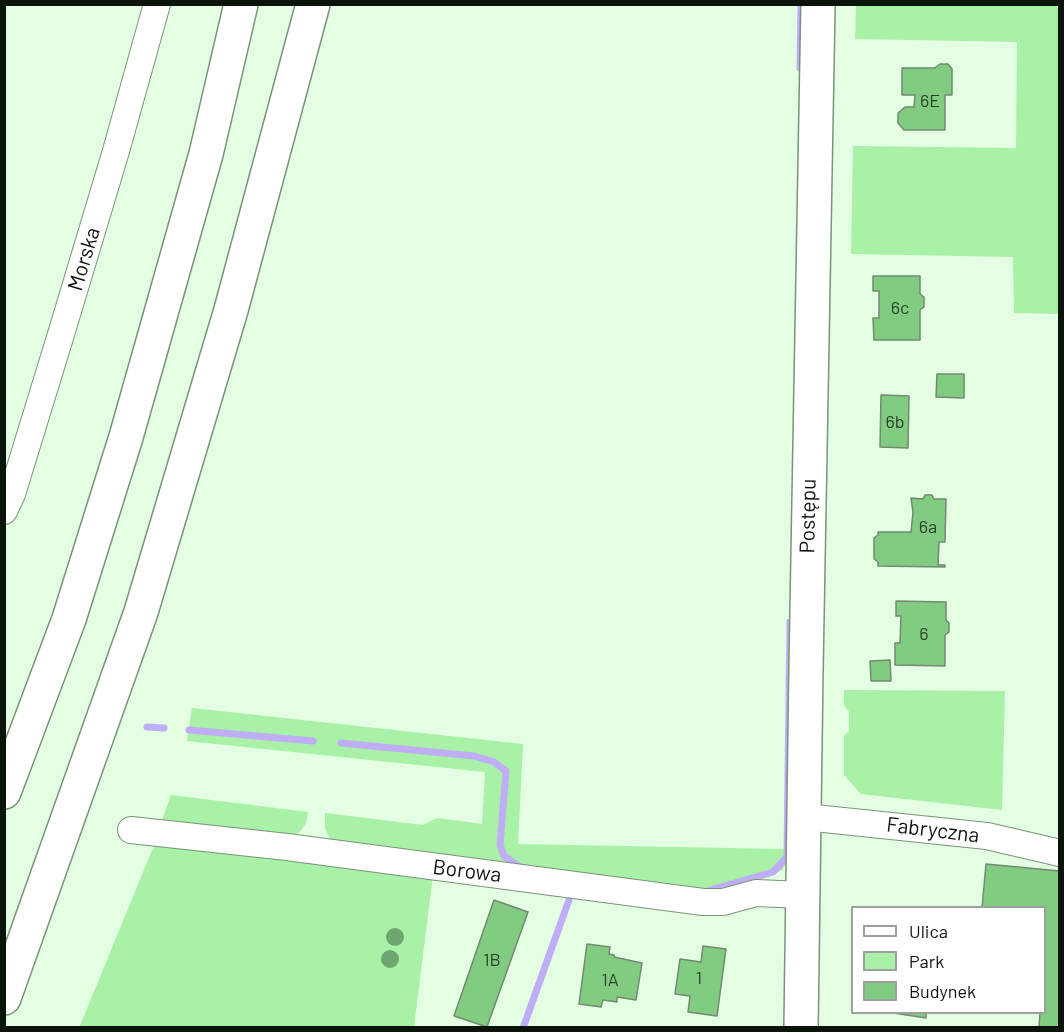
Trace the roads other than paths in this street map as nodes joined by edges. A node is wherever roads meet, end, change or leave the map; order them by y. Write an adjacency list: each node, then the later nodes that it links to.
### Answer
1 (157, 4): 5 (street, Morska)
2 (241, 4): 6 (main road)
3 (313, 4): 11 (main road)
4 (818, 4): 7 (main road, Postępu)
5 (4, 511)
6 (4, 792)
7 (805, 817): 9 (street, Fabryczna); 10 (main road, Postępu)
8 (130, 830): 10 (street, Borowa)
9 (1059, 853)
10 (803, 895): 12 (main road, Postępu)
11 (4, 998)
12 (801, 1028)

